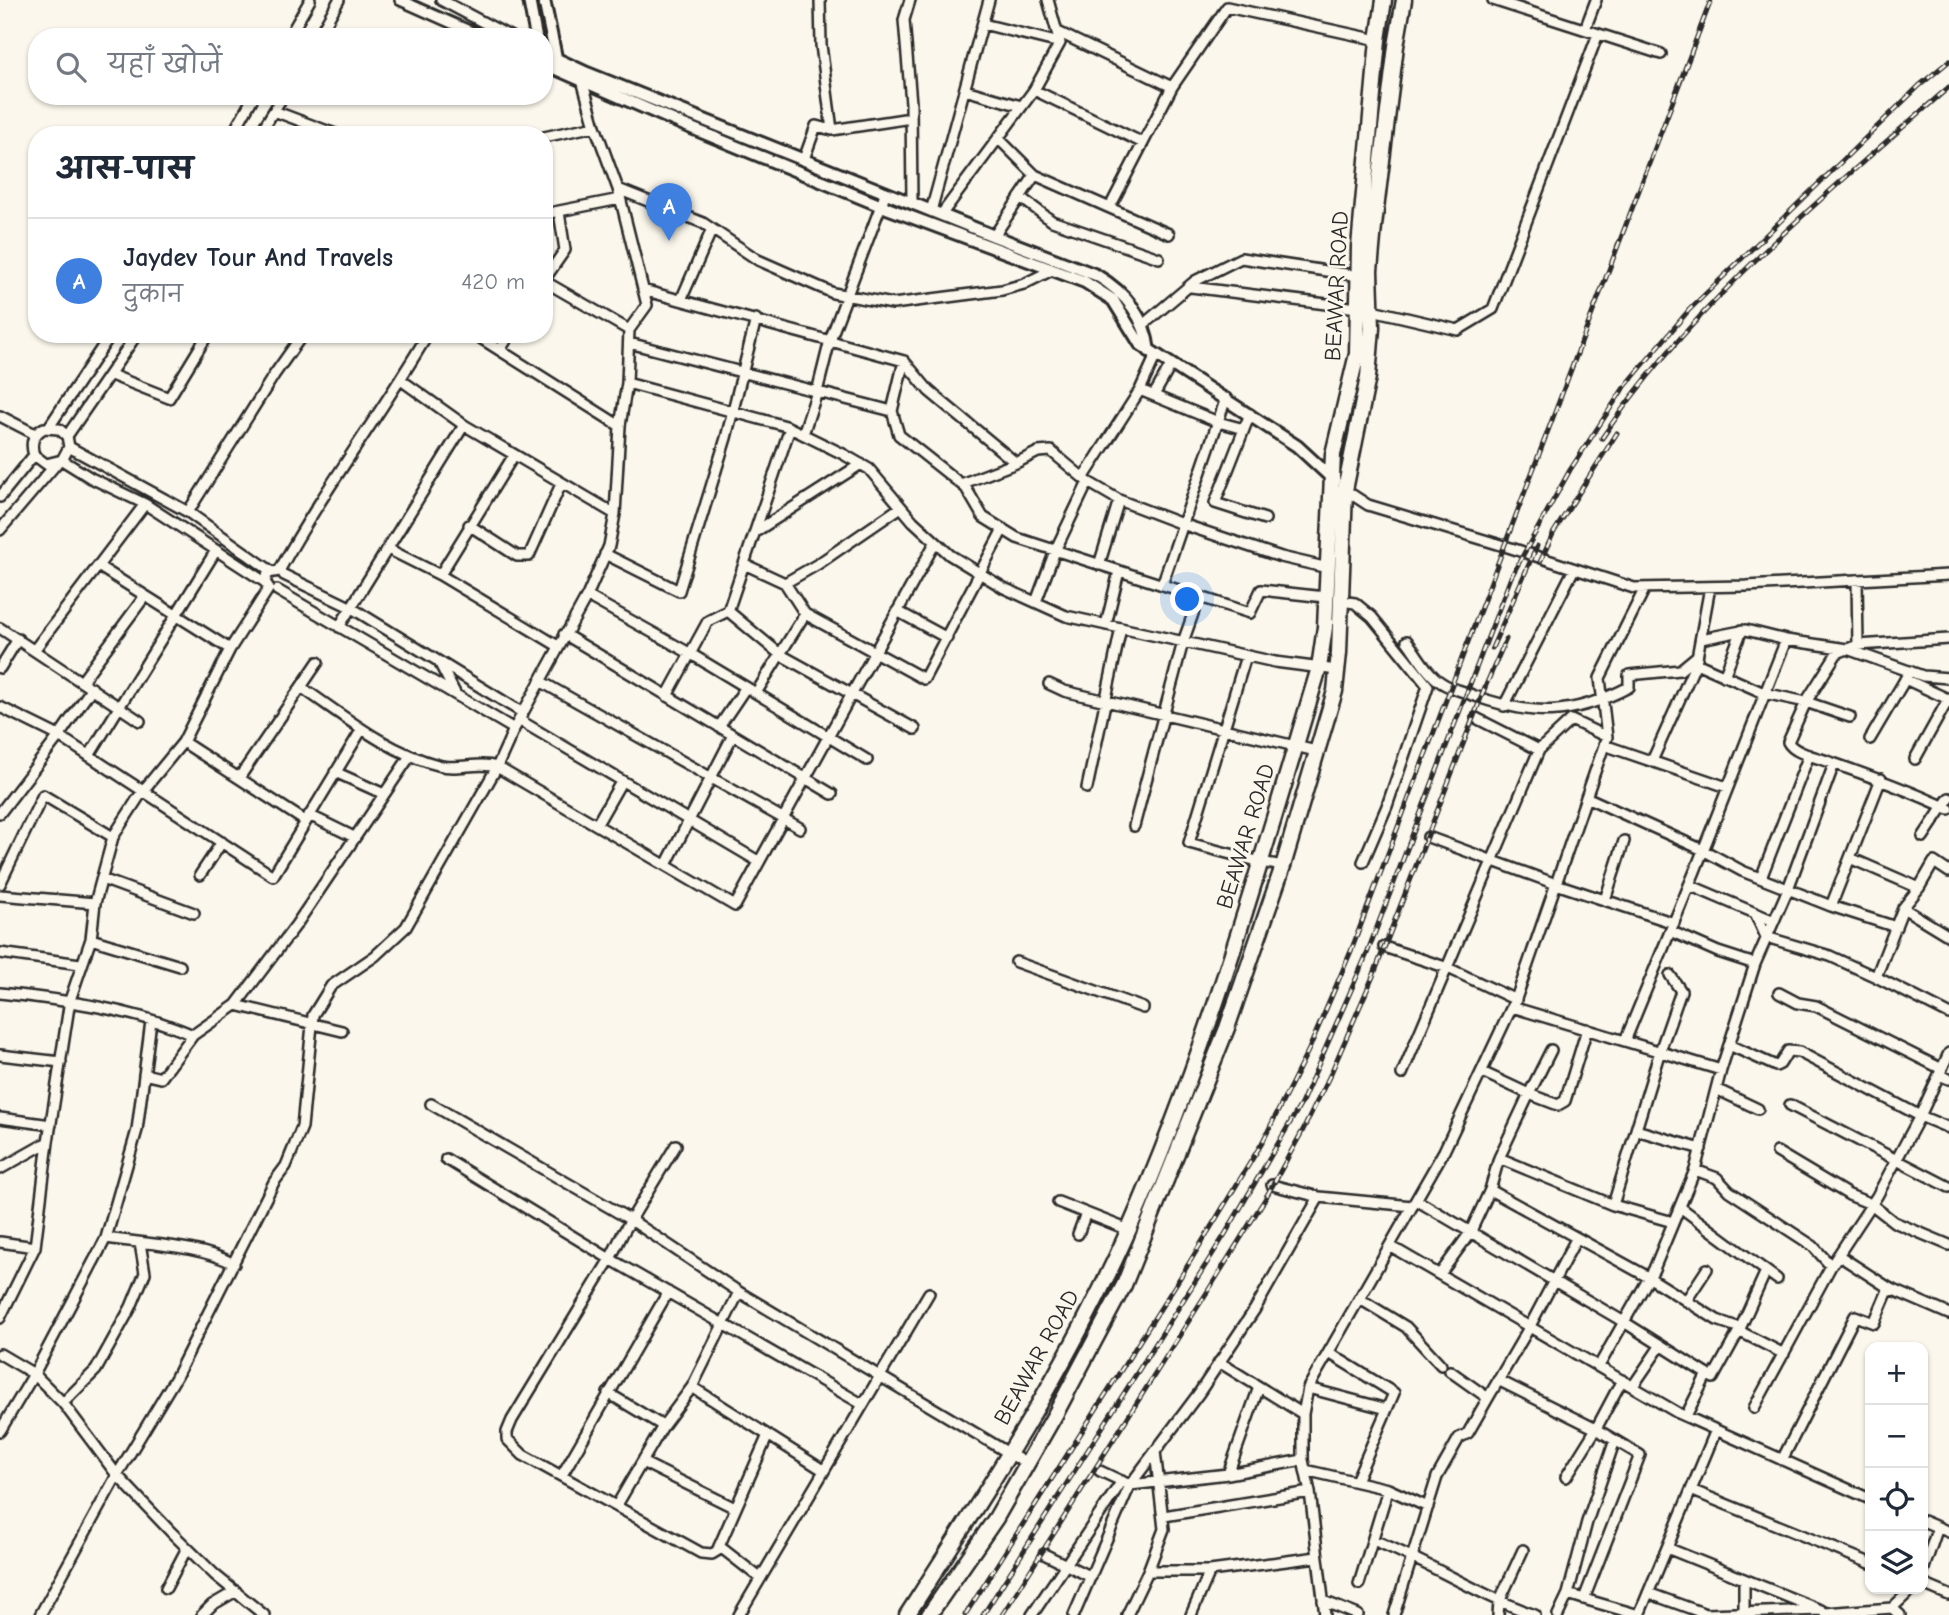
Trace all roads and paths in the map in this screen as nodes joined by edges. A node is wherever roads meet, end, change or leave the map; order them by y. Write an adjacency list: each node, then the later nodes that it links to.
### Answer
1 (310, 0): 16 (street)
2 (339, 0): 17 (street)
3 (400, 0): 18 (street)
4 (441, 0): 19 (street)
5 (529, 0): 20 (street)
6 (544, 0): 21 (street)
7 (820, 0): 45 (street)
8 (910, 0): 40 (street)
9 (989, 0): 15 (street)
10 (1048, 0): 23 (street)
11 (1384, 0): 25 (main road, BEAWAR ROAD)
12 (1404, 0): 72 (main road, BEAWAR ROAD)
13 (1493, 0): 22 (street)
14 (1596, 0): 22 (street)
15 (983, 24): 26 (street); 34 (street)
16 (294, 28)
17 (322, 28)
18 (463, 28)
19 (495, 28)
20 (534, 28)
21 (550, 28)
22 (1585, 29): 24 (street)
23 (1058, 32): 26 (street); 33 (street)
24 (1598, 34): 28 (street); 72 (street)
25 (1378, 40): 33 (street); 66 (main road, BEAWAR ROAD)
26 (1060, 43): 35 (street)
27 (553, 44): 31 (street)
28 (1661, 54)
29 (553, 61): 31 (street)
30 (553, 64): 31 (street)
31 (557, 64): 32 (street); 49 (street)
32 (582, 80): 44 (street); 55 (street)
33 (1172, 88): 48 (street)
34 (965, 90): 38 (street); 59 (street)
35 (1034, 90): 38 (street); 48 (street)
36 (249, 105): 41 (street)
37 (278, 105): 39 (street)
38 (1021, 106): 47 (street)
39 (274, 111): 42 (street); 43 (street)
40 (911, 118): 45 (street); 54 (street)
41 (237, 126)
42 (265, 126)
43 (314, 126)
44 (595, 126): 46 (street); 52 (street)
45 (832, 130): 49 (street)
46 (553, 135)
47 (998, 138): 50 (street); 59 (street)
48 (1143, 143): 56 (street)
49 (804, 159): 51 (street)
50 (1035, 175): 53 (street); 56 (street)
51 (886, 192): 54 (street); 55 (street)
52 (619, 194): 57 (street); 60 (street); 69 (street)
53 (1020, 197): 62 (street); 63 (street)
54 (912, 203): 59 (street)
55 (879, 205): 65 (street); 70 (street)
56 (1110, 207): 61 (street)
57 (559, 212): 58 (street); 64 (street)
58 (553, 213)
59 (936, 213): 62 (street)
60 (712, 229): 70 (street); 71 (street)
61 (1169, 233)
62 (994, 236): 74 (street)
63 (1159, 258)
64 (553, 267)
65 (1052, 270): 70 (street); 86 (street)
66 (1359, 276): 68 (street); 72 (main road, BEAWAR ROAD)
67 (553, 285): 75 (street)
68 (1191, 287): 72 (street); 74 (street)
69 (643, 290): 71 (street); 75 (street)
70 (846, 296): 76 (street)
71 (681, 300): 73 (street)
72 (1365, 309): 116 (main road, BEAWAR ROAD); 119 (main road, BEAWAR ROAD)
73 (756, 319): 76 (street); 89 (street)
74 (1143, 324): 86 (street)
75 (629, 330): 84 (street)
76 (830, 340): 87 (street); 94 (street)
77 (105, 343): 104 (street)
78 (131, 343): 90 (street)
79 (203, 343): 90 (street)
80 (296, 343): 124 (street)
81 (423, 343): 91 (street)
82 (489, 343): 85 (street)
83 (504, 343): 85 (street)
84 (629, 343): 89 (street); 92 (street)
85 (500, 350): 103 (street)
86 (1153, 353): 88 (street); 93 (street)
87 (904, 361): 97 (street); 113 (street)
88 (1171, 365): 95 (street); 96 (street)
89 (743, 373): 94 (street); 98 (street)
90 (111, 374): 109 (street)
91 (401, 380): 102 (street); 143 (street)
92 (627, 383): 98 (street); 103 (street)
93 (1140, 390): 95 (street); 115 (street)
94 (817, 392): 97 (street); 108 (street)
95 (1154, 395): 101 (street)
96 (1226, 398): 99 (street); 101 (street)
97 (892, 411): 118 (street)
98 (732, 413): 105 (street); 136 (street)
99 (1250, 414): 106 (street); 116 (street)
100 (0, 416): 107 (street)
101 (1218, 422): 106 (street); 128 (street)
102 (464, 425): 111 (street); 133 (street)
103 (620, 426): 125 (street)
104 (49, 427): 107 (street); 109 (street)
105 (790, 428): 108 (street); 131 (street)
106 (1244, 429): 126 (street)
107 (35, 434): 110 (street)
108 (803, 434): 114 (street)
109 (68, 442): 112 (street); 124 (street)
110 (34, 454): 112 (street); 120 (street)
111 (514, 455): 117 (street); 127 (street)
112 (59, 461): 122 (street); 129 (street)
113 (1016, 463): 115 (street); 118 (street)
114 (861, 464): 123 (street); 131 (street)
115 (1086, 479): 121 (street); 134 (street)
116 (1332, 479): 119 (street); 140 (main road, BEAWAR ROAD)
117 (561, 484): 125 (street); 127 (street)
118 (961, 484): 130 (street)
119 (1345, 490): 141 (street); 157 (main road, BEAWAR ROAD)
120 (0, 497)
121 (1119, 500): 128 (street); 138 (street)
122 (145, 505): 135 (street); 139 (street)
123 (901, 507): 132 (street); 148 (street)
124 (188, 512): 143 (street)
125 (615, 514): 136 (street)
126 (1265, 519)
127 (469, 524): 145 (street)
128 (1181, 524): 140 (street); 149 (street)
129 (0, 530)
130 (1003, 530): 134 (street); 144 (street)
131 (755, 532): 137 (street)
132 (935, 542): 144 (street); 161 (street)
133 (388, 549): 145 (street); 159 (street)
134 (1055, 551): 138 (street); 158 (street)
135 (215, 552): 150 (street); 163 (street)
136 (606, 554): 154 (street)
137 (744, 564): 148 (street); 160 (street)
138 (1099, 565): 142 (street)
139 (98, 566): 153 (street); 179 (street)
140 (1328, 568): 156 (main road, BEAWAR ROAD)
141 (1574, 569): 152 (street); 210 (street)
142 (1119, 571): 149 (street); 164 (street)
143 (278, 572): 150 (street); 150 (street); 159 (street)
144 (979, 573): 158 (street); 170 (street)
145 (440, 575): 178 (street)
146 (1949, 575): 147 (street)
147 (1857, 580): 151 (street); 177 (street)
148 (785, 583): 162 (street)
149 (1162, 585): 155 (street)
150 (270, 587): 165 (street); 180 (street)
151 (1710, 587): 152 (street); 172 (street)
152 (1645, 588): 208 (street)
153 (145, 596): 163 (street); 195 (street)
154 (587, 596): 169 (street); 183 (street)
155 (1199, 597): 156 (street); 176 (street)
156 (1325, 597): 190 (main road, BEAWAR ROAD)
157 (1341, 601): 191 (main road, BEAWAR ROAD); 270 (street)
158 (1036, 603): 164 (street)
159 (350, 607): 165 (street); 188 (street)
160 (728, 611): 183 (street); 184 (street)
161 (897, 611): 170 (street); 182 (street)
162 (805, 614): 182 (street); 184 (street)
163 (176, 616): 180 (street); 212 (street)
164 (1106, 625): 167 (street)
165 (339, 627): 204 (street)
166 (0, 628): 171 (street)
167 (1121, 628): 176 (street); 207 (street)
168 (1742, 630): 172 (street); 174 (street); 193 (street)
169 (564, 634): 178 (street); 205 (street)
170 (947, 638): 182 (street)
171 (18, 639): 179 (street); 189 (street)
172 (1701, 639): 186 (street)
173 (1949, 639): 177 (street)
174 (1786, 640): 181 (street); 202 (street)
175 (1407, 641): 210 (street)
176 (1183, 642): 185 (street); 213 (street)
177 (1858, 645): 181 (street)
178 (558, 646): 196 (street)
179 (35, 649): 195 (street)
180 (230, 649): 227 (street)
181 (1847, 649): 192 (street); 209 (street)
182 (874, 652): 203 (street)
183 (691, 654): 199 (street); 205 (street)
184 (780, 655): 201 (street); 203 (street)
185 (1246, 656): 190 (street); 221 (street)
186 (1697, 659): 193 (street); 208 (street); 236 (street)
187 (318, 662): 198 (street)
188 (439, 662): 204 (street); 217 (street)
189 (0, 668)
190 (1319, 668): 191 (street); 228 (main road, BEAWAR ROAD)
191 (1337, 670): 230 (main road, BEAWAR ROAD)
192 (1907, 675): 194 (street); 206 (street); 225 (street)
193 (1724, 676): 202 (street)
194 (1949, 678)
195 (82, 681): 200 (street)
196 (540, 681): 217 (street); 242 (street)
197 (1049, 684): 207 (street)
198 (301, 687): 219 (street); 241 (street)
199 (746, 687): 201 (street); 218 (street)
200 (92, 688): 212 (street); 223 (street)
201 (756, 693): 224 (street)
202 (1764, 693): 209 (street); 245 (street)
203 (851, 694): 220 (street); 224 (street)
204 (456, 695): 217 (street)
205 (667, 696): 218 (street)
206 (1949, 698): 234 (street)
207 (1105, 701): 213 (street); 246 (street)
208 (1603, 701): 210 (street); 226 (street)
209 (1806, 702): 214 (street); 231 (street)
210 (1504, 705)
211 (0, 707): 223 (street)
212 (119, 707): 216 (street); 232 (street)
213 (1163, 715): 221 (street); 257 (street)
214 (1850, 717)
215 (1476, 718): 229 (street)
216 (140, 721)
217 (518, 721): 238 (street); 244 (street)
218 (719, 727): 222 (street)
219 (362, 729): 233 (street); 239 (street)
220 (915, 729)
221 (1223, 729): 228 (street); 269 (street)
222 (733, 735): 240 (street); 242 (street)
223 (59, 736): 232 (street); 252 (street)
224 (827, 736): 235 (street); 240 (street)
225 (1870, 739)
226 (1605, 741): 229 (street); 236 (street); 250 (street)
227 (183, 742): 241 (street); 247 (street)
228 (1296, 747): 230 (street); 269 (main road, BEAWAR ROAD)
229 (1539, 750): 267 (street)
230 (1316, 751): 272 (main road, BEAWAR ROAD)
231 (1809, 755): 237 (street); 275 (street)
232 (89, 756): 247 (street)
233 (410, 756): 238 (street); 249 (street)
234 (1915, 759)
235 (867, 760)
236 (1652, 761): 245 (street)
237 (1834, 764): 243 (street); 281 (street)
238 (497, 767): 256 (street); 312 (street)
239 (335, 772): 249 (street); 253 (street)
240 (805, 777): 248 (street); 254 (street)
241 (239, 778): 253 (street)
242 (711, 778): 254 (street); 255 (street)
243 (1881, 779): 251 (street); 266 (street)
244 (621, 782): 255 (street); 256 (street)
245 (1727, 787): 265 (street)
246 (1087, 788)
247 (142, 792): 259 (street); 264 (street)
248 (832, 793)
249 (384, 794): 260 (street)
250 (1586, 797): 265 (street); 278 (street)
251 (1947, 804): 262 (street)
252 (0, 813)
253 (307, 818): 260 (street); 264 (street)
254 (783, 818): 258 (street); 268 (street)
255 (689, 821): 268 (street); 271 (street)
256 (597, 824): 271 (street)
257 (1134, 826)
258 (800, 828)
259 (113, 837): 276 (street); 277 (street)
260 (354, 837): 308 (street)
261 (1428, 837): 267 (street)
262 (1923, 837)
263 (1624, 841): 283 (street)
264 (222, 842): 274 (street)
265 (1703, 850): 275 (street); 279 (street)
266 (1850, 858): 280 (street); 285 (street)
267 (1491, 860): 278 (street); 301 (street)
268 (758, 861): 271 (street)
269 (1261, 862): 272 (street); 351 (main road, BEAWAR ROAD)
270 (1363, 862)
271 (666, 865)
272 (1283, 866): 353 (main road, BEAWAR ROAD)
273 (1949, 872): 280 (street)
274 (200, 875)
275 (1760, 878): 281 (street)
276 (102, 879): 284 (street); 287 (street)
277 (0, 884)
278 (1556, 884): 283 (street); 307 (street)
279 (1689, 885): 288 (street); 290 (street)
280 (1919, 888): 286 (street)
281 (1787, 889): 285 (street); 289 (street)
282 (0, 895): 284 (street)
283 (1605, 900): 290 (street)
284 (95, 903): 294 (street)
285 (1831, 906): 291 (street)
286 (1903, 908): 291 (street); 292 (street)
287 (194, 913)
288 (1755, 913): 289 (street); 293 (street)
289 (1774, 921): 293 (street)
290 (1672, 927): 299 (street); 316 (street)
291 (1896, 927): 303 (street)
292 (1949, 936)
293 (1766, 937): 299 (street); 303 (street)
294 (91, 939): 298 (street); 300 (street)
295 (1384, 947): 301 (street)
296 (0, 953): 298 (street)
297 (1016, 962): 309 (street)
298 (80, 964): 306 (street)
299 (1755, 964): 317 (street)
300 (180, 966)
301 (1448, 968): 307 (street); 327 (street)
302 (1670, 975): 319 (street)
303 (1876, 977): 310 (street)
304 (0, 993): 306 (street)
305 (1779, 993): 325 (street)
306 (70, 1000): 311 (street); 322 (street)
307 (1514, 1004): 313 (street); 324 (street)
308 (236, 1005): 312 (street); 315 (street)
309 (1143, 1008)
310 (1949, 1014)
311 (151, 1021): 315 (street); 326 (street)
312 (312, 1025): 314 (street); 374 (street)
313 (1587, 1029): 316 (street); 330 (street)
314 (342, 1031)
315 (193, 1035): 326 (street)
316 (1625, 1041): 319 (street)
317 (1729, 1045): 323 (street); 334 (street)
318 (1551, 1050): 330 (street)
319 (1660, 1051): 323 (street); 338 (street)
320 (1949, 1053): 325 (street)
321 (0, 1055): 322 (street)
322 (61, 1062): 336 (street)
323 (1721, 1070): 329 (street)
324 (1482, 1072): 330 (street); 355 (street)
325 (1940, 1072): 328 (street); 334 (street)
326 (144, 1074): 365 (street)
327 (1402, 1074)
328 (1949, 1079)
329 (1716, 1089): 333 (street); 341 (street)
330 (1529, 1094): 343 (street)
331 (431, 1104): 360 (street)
332 (1790, 1105): 345 (street)
333 (1758, 1109)
334 (1920, 1116): 337 (street); 345 (street)
335 (0, 1118): 336 (street)
336 (51, 1125): 339 (street)
337 (1949, 1128)
338 (1636, 1130): 341 (street); 357 (street)
339 (48, 1142): 346 (street); 371 (street)
340 (676, 1145): 360 (street)
341 (1701, 1149): 347 (street)
342 (1777, 1152): 356 (street)
343 (1499, 1158): 350 (street); 357 (street)
344 (446, 1159): 373 (street)
345 (1896, 1161): 349 (street); 356 (street)
346 (0, 1169)
347 (1695, 1170): 358 (street); 375 (street)
348 (1272, 1185): 352 (street)
349 (1949, 1187)
350 (1490, 1190): 363 (street); 366 (street)
351 (1143, 1194): 353 (main road); 362 (main road, BEAWAR ROAD)
352 (1319, 1197): 355 (street); 398 (street)
353 (1159, 1201): 427 (main road, BEAWAR ROAD)
354 (1058, 1202): 359 (street)
355 (1414, 1203): 363 (street); 370 (street)
356 (1871, 1204): 369 (street); 372 (street)
357 (1613, 1205): 361 (street)
358 (1680, 1206): 361 (street); 377 (street)
359 (1086, 1213): 362 (street); 364 (street)
360 (631, 1220): 373 (street); 384 (street)
361 (1673, 1222): 379 (street)
362 (1129, 1230): 424 (main road, BEAWAR ROAD)
363 (1470, 1233): 378 (street); 381 (street)
364 (1078, 1234)
365 (106, 1238): 368 (street); 400 (street)
366 (1576, 1239): 379 (street); 381 (street)
367 (0, 1241): 371 (street)
368 (140, 1243): 374 (street); 411 (street)
369 (1949, 1245)
370 (1390, 1246): 378 (street); 386 (street)
371 (35, 1247): 389 (street)
372 (1838, 1255): 375 (street); 382 (street)
373 (610, 1259): 383 (street); 433 (street)
374 (234, 1264): 432 (street)
375 (1831, 1266): 397 (street)
376 (1707, 1269): 387 (street)
377 (1766, 1271): 380 (street); 393 (street)
378 (1440, 1274): 392 (street)
379 (1650, 1278): 387 (street); 390 (street)
380 (1777, 1279)
381 (1553, 1281): 390 (street); 392 (street)
382 (1889, 1288): 388 (street); 425 (street)
383 (668, 1292): 391 (street); 409 (street)
384 (739, 1292): 391 (street); 402 (street)
385 (929, 1293): 402 (street)
386 (1360, 1299): 395 (street); 410 (street)
387 (1686, 1301): 393 (street)
388 (1949, 1314)
389 (0, 1318)
390 (1624, 1322): 394 (street); 399 (street)
391 (722, 1324): 405 (street); 412 (street)
392 (1530, 1326): 399 (street); 403 (street)
393 (1739, 1329): 397 (street); 401 (street)
394 (1661, 1345): 401 (street); 407 (street)
395 (1329, 1353): 408 (street); 414 (street)
396 (0, 1354): 400 (street)
397 (1784, 1354): 413 (street)
398 (1220, 1362): 406 (street); 423 (street)
399 (1599, 1366): 404 (street)
400 (34, 1374): 411 (street); 420 (street)
401 (1707, 1374): 416 (street)
402 (880, 1376): 412 (street); 424 (street)
403 (1498, 1380): 410 (street); 418 (street)
404 (1622, 1380): 407 (street); 418 (street)
405 (692, 1387): 417 (street); 421 (street)
406 (1259, 1387): 415 (street); 431 (street)
407 (1633, 1387): 416 (street)
408 (1308, 1388): 414 (street); 415 (street)
409 (608, 1393): 417 (street); 433 (street)
410 (1488, 1398): 443 (street)
411 (63, 1403): 432 (street)
412 (862, 1404): 429 (street)
413 (1754, 1408)
414 (1387, 1409): 436 (street)
415 (1303, 1414): 428 (street)
416 (1686, 1416): 419 (street)
417 (663, 1426): 426 (street)
418 (1596, 1429): 422 (street); 434 (street)
419 (1716, 1430): 425 (street); 439 (street)
420 (0, 1431)
421 (768, 1435): 429 (street); 444 (street)
422 (1615, 1440): 470 (street); 473 (street)
423 (1155, 1451): 435 (street); 437 (street)
424 (1008, 1453): 427 (street); 484 (main road, BEAWAR ROAD)
425 (1782, 1460): 441 (street)
426 (642, 1462): 442 (street); 444 (street)
427 (1027, 1464): 485 (main road, BEAWAR ROAD)
428 (1304, 1465): 431 (street); 436 (street); 440 (street)
429 (823, 1470): 463 (street)
430 (1100, 1471): 437 (street)
431 (1228, 1474): 435 (street)
432 (117, 1475): 451 (street); 480 (street)
433 (562, 1475): 442 (street)
434 (1566, 1477)
435 (1158, 1480): 437 (street); 445 (street)
436 (1356, 1481): 438 (street)
437 (1126, 1483): 459 (street); 462 (street)
438 (1388, 1489): 443 (street); 449 (street)
439 (1691, 1490): 452 (street); 458 (street)
440 (1310, 1492): 445 (street); 457 (street)
441 (1865, 1497)
442 (617, 1506): 450 (street)
443 (1428, 1507): 455 (street)
444 (736, 1508): 450 (street)
445 (1164, 1517): 460 (street)
446 (1928, 1523): 447 (street)
447 (1938, 1527): 448 (street); 456 (street)
448 (1949, 1531)
449 (1373, 1540): 455 (street); 465 (street)
450 (719, 1546): 463 (street)
451 (187, 1548): 467 (street); 468 (street)
452 (1667, 1548): 464 (street); 469 (street)
453 (1523, 1550): 475 (street)
454 (1044, 1554): 459 (street)
455 (1412, 1556): 475 (street); 492 (street)
456 (1928, 1556)
457 (1317, 1557): 461 (street); 474 (street)
458 (1865, 1561)
459 (1066, 1563): 462 (street); 486 (street)
460 (1147, 1571): 461 (street); 488 (street)
461 (1210, 1571): 489 (street)
462 (1091, 1577): 487 (street)
463 (760, 1578): 483 (street)
464 (1744, 1579): 477 (street); 479 (street)
465 (1359, 1584)
466 (1928, 1586): 472 (street)
467 (166, 1588)
468 (236, 1591): 481 (street); 482 (street)
469 (1648, 1593): 479 (street); 496 (street)
470 (1568, 1594): 473 (street); 495 (street)
471 (1908, 1594): 476 (street)
472 (1949, 1595)
473 (1584, 1599): 496 (street)
474 (1323, 1601): 490 (street); 491 (street)
475 (1499, 1602): 493 (street); 494 (street)
476 (1896, 1611): 478 (street)
477 (1823, 1613): 478 (street); 479 (street)
478 (1864, 1613)
479 (1744, 1614)
480 (40, 1615)
481 (202, 1615)
482 (264, 1615)
483 (738, 1615)
484 (907, 1615)
485 (929, 1615)
486 (1032, 1615)
487 (1074, 1615)
488 (1127, 1615)
489 (1191, 1615)
490 (1325, 1615)
491 (1358, 1615)
492 (1394, 1615)
493 (1498, 1615)
494 (1535, 1615)
495 (1558, 1615)
496 (1639, 1615)

